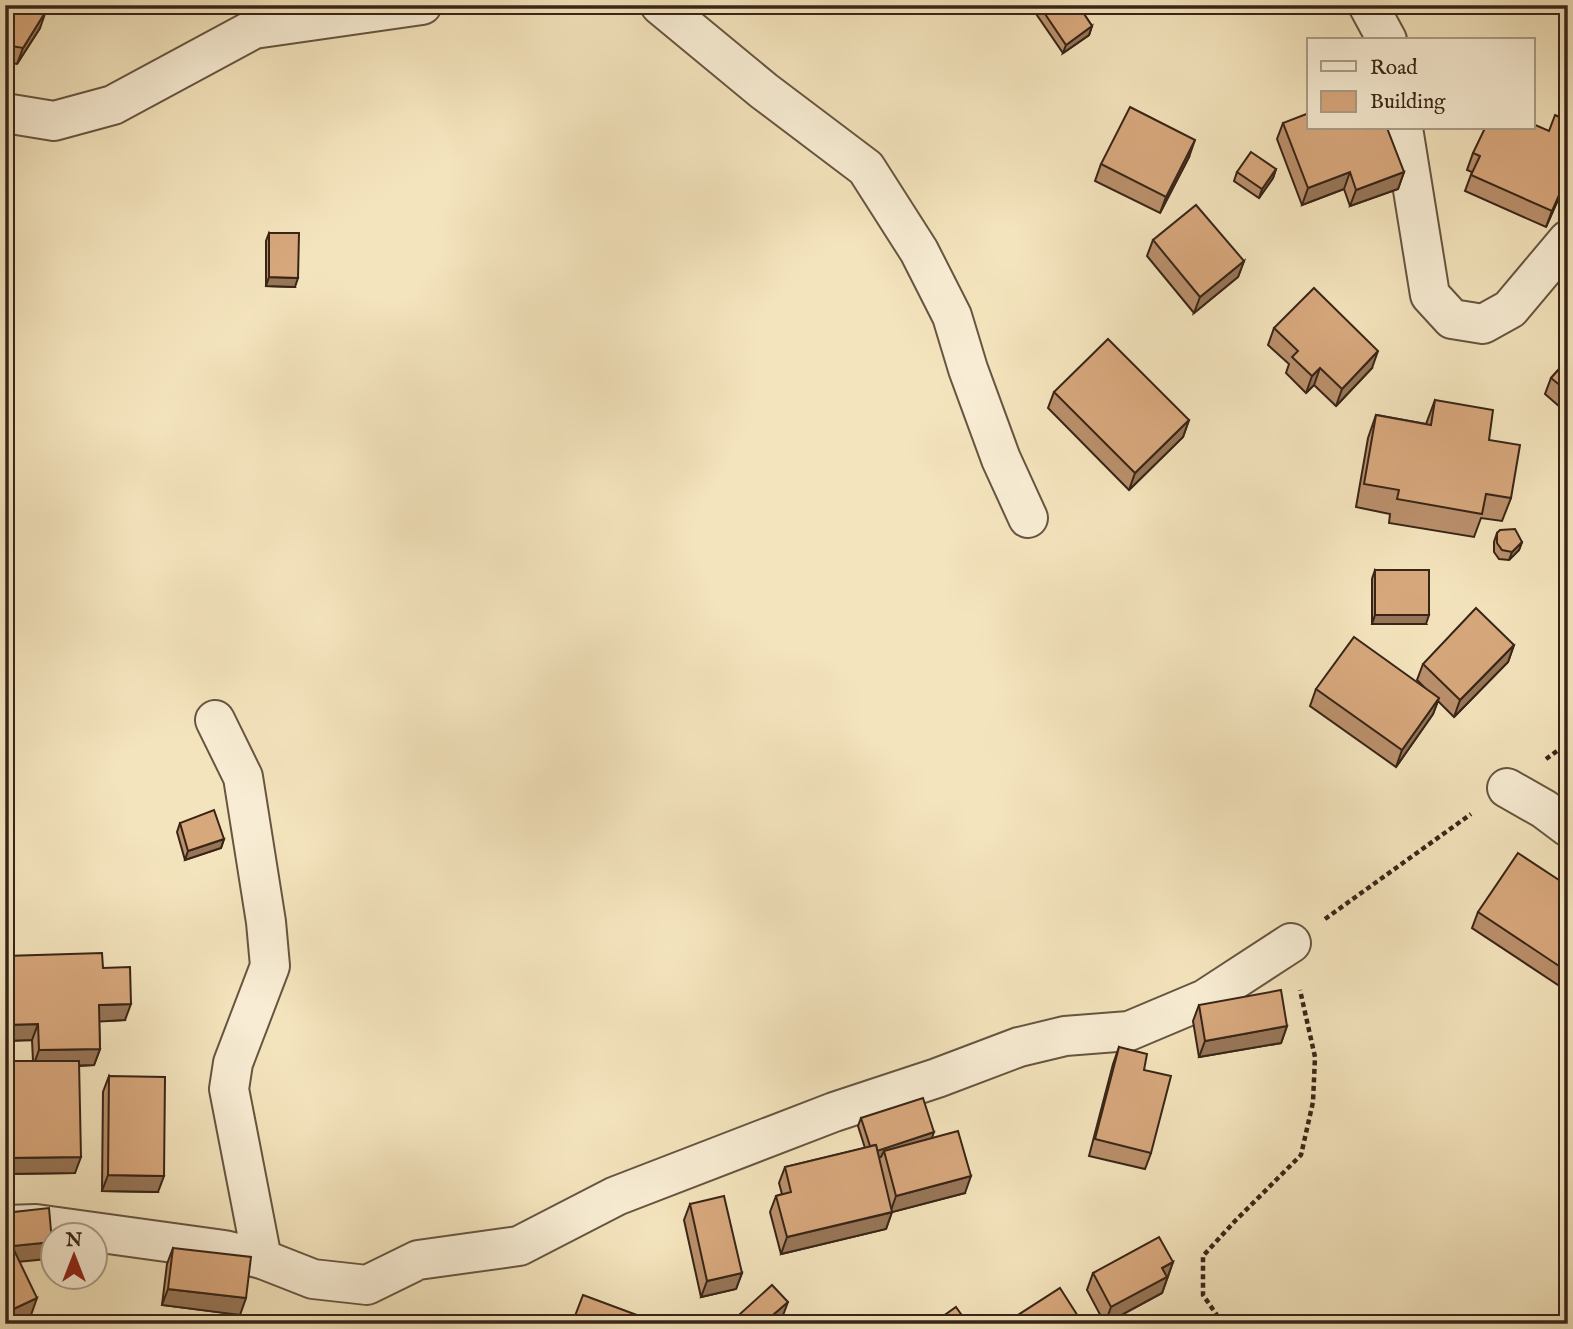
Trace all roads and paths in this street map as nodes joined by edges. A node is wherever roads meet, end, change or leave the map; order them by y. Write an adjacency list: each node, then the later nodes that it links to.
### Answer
1 (422, 5): 5 (street)
2 (660, 5): 8 (street)
3 (1368, 5): 4 (street)
4 (1386, 38)
5 (5, 113)
6 (1403, 130): 7 (street)
7 (1568, 240)
8 (1028, 518)
9 (215, 720): 15 (street)
10 (1568, 743): 11 (path)
11 (1507, 788): 12 (street); 13 (path)
12 (1568, 827)
13 (1292, 943): 15 (street); 16 (path)
14 (5, 1225): 15 (street)
15 (262, 1259)
16 (1223, 1324)

